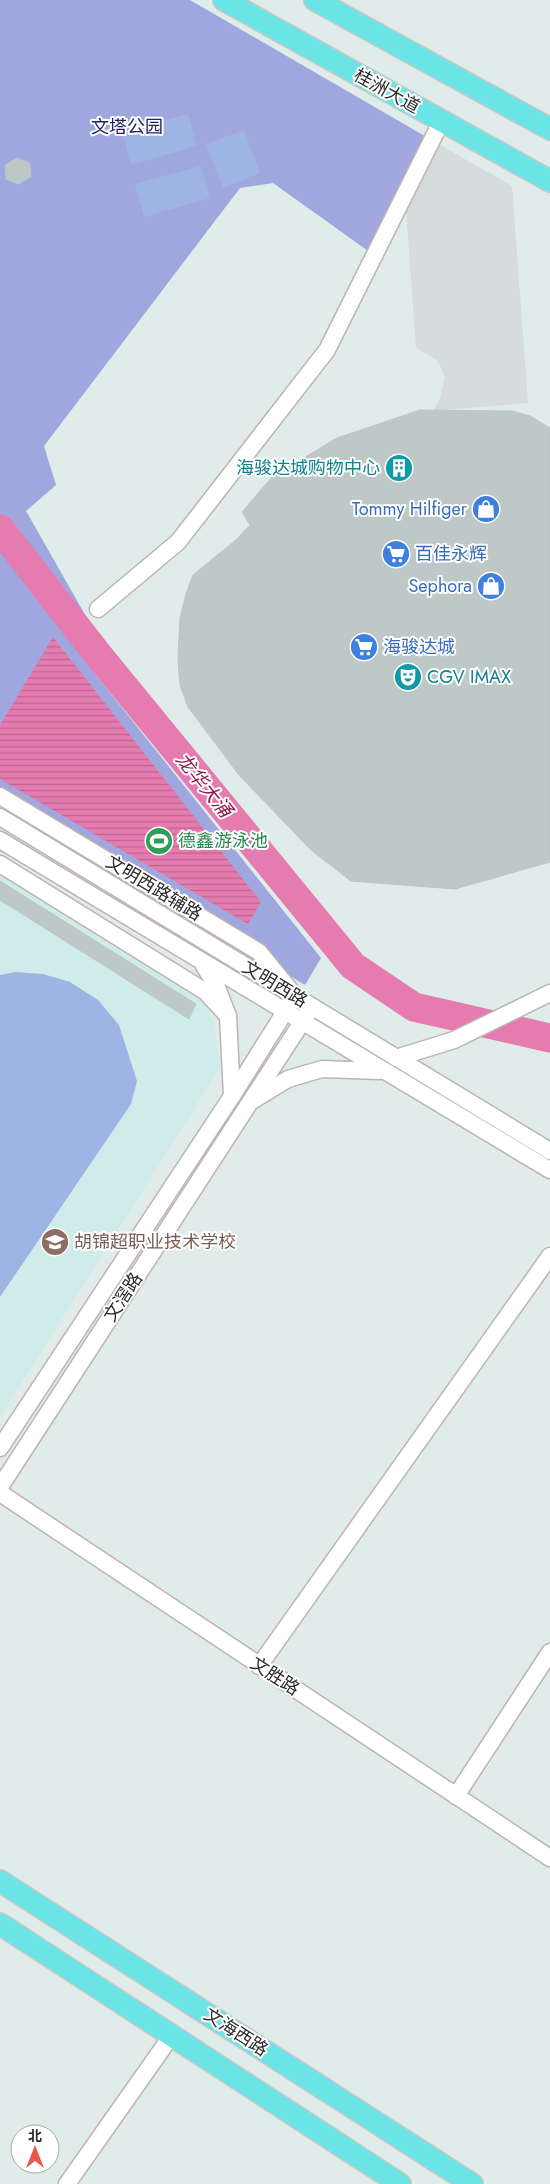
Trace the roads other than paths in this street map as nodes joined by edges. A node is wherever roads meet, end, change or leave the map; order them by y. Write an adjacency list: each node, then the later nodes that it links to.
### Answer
1 (224, 0): 3 (main road, 桂洲大道)
2 (315, 0): 4 (main road)
3 (441, 122): 5 (main road, 桂洲大道); 6 (street)
4 (550, 130)
5 (550, 181)
6 (98, 609)
7 (0, 796): 13 (street, 文明西路辅路)
8 (0, 817): 13 (street, 文明西路)
9 (0, 840): 11 (street, 文明西路)
10 (0, 864): 16 (street)
11 (201, 962): 15 (street, 文明西路); 16 (street)
12 (550, 993): 18 (street)
13 (295, 996): 14 (street, 文明西路); 15 (street, 文滘路)
14 (313, 1007): 17 (street, 文滘路); 18 (street, 文明西路)
15 (284, 1012): 17 (street, 文明西路); 20 (street, 文滘路)
16 (228, 1016): 20 (street)
17 (301, 1022): 19 (street, 文明西路); 21 (street, 文滘路)
18 (396, 1058): 22 (street, 文明西路)
19 (383, 1071): 21 (street); 23 (street, 文明西路)
20 (232, 1096): 25 (street, 文滘路)
21 (249, 1103): 26 (street, 文滘路)
22 (550, 1151)
23 (550, 1170)
24 (550, 1256): 29 (street)
25 (0, 1448)
26 (0, 1487)
27 (0, 1493): 29 (street, 文胜路)
28 (550, 1652): 30 (street)
29 (259, 1666): 30 (street, 文胜路)
30 (456, 1796): 31 (street, 文胜路)
31 (550, 1858)
32 (0, 1880): 37 (main road, 文海西路)
33 (0, 1924): 34 (main road)
34 (172, 2035): 35 (street); 36 (main road)
35 (68, 2184)
36 (400, 2184)
37 (472, 2184)

